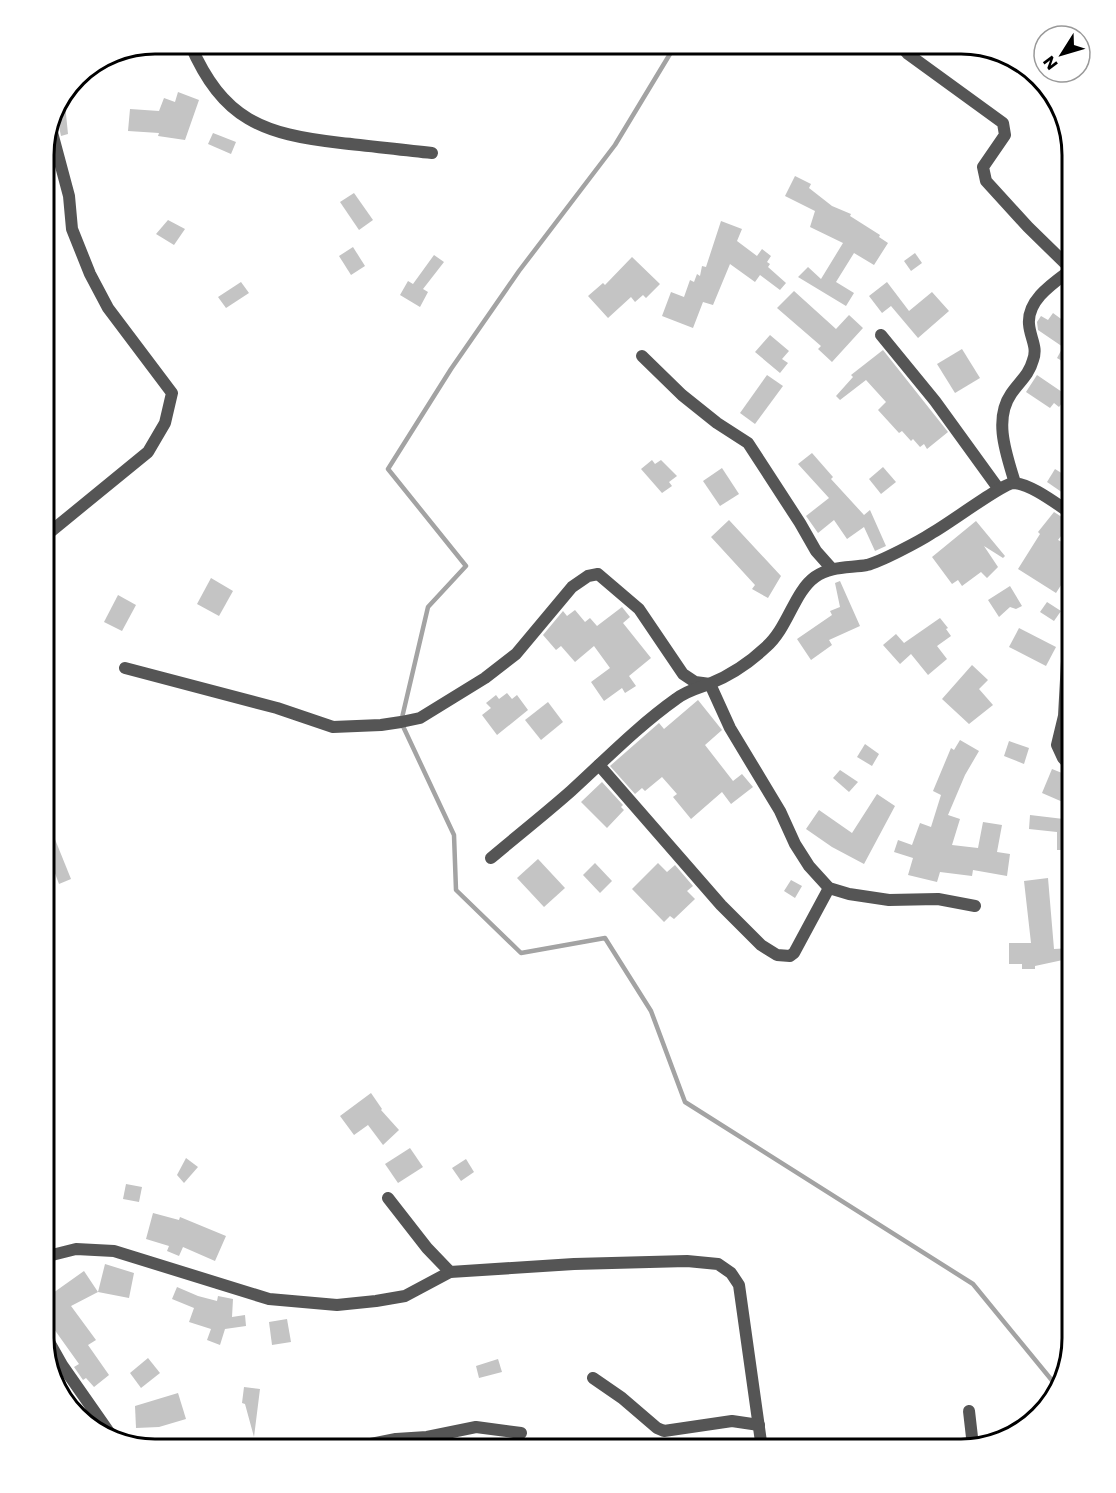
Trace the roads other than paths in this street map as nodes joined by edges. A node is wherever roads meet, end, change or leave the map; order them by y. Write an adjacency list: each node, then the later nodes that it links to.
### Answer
1 (194, 54): 4 (street)
2 (908, 54): 5 (street)
3 (55, 143): 12 (street)
4 (432, 153)
5 (1062, 259)
6 (1062, 277): 9 (street)
7 (881, 335): 10 (street)
8 (642, 356): 13 (street)
9 (1015, 483): 10 (street); 11 (street)
10 (998, 489): 13 (street)
11 (1062, 508)
12 (54, 529)
13 (832, 569): 15 (street)
14 (125, 668): 15 (street)
15 (710, 684): 18 (street); 20 (street)
16 (1062, 731): 17 (street)
17 (1062, 756)
18 (599, 765): 19 (street); 20 (street)
19 (491, 858)
20 (829, 888): 21 (street)
21 (975, 906)
22 (388, 1198): 24 (street)
23 (54, 1254): 24 (street)
24 (450, 1272): 29 (street)
25 (56, 1354): 28 (street)
26 (593, 1378): 29 (street)
27 (969, 1412): 31 (street)
28 (104, 1425)
29 (759, 1425): 33 (street)
30 (521, 1433): 32 (street)
31 (972, 1438)
32 (396, 1439)
33 (761, 1439)

